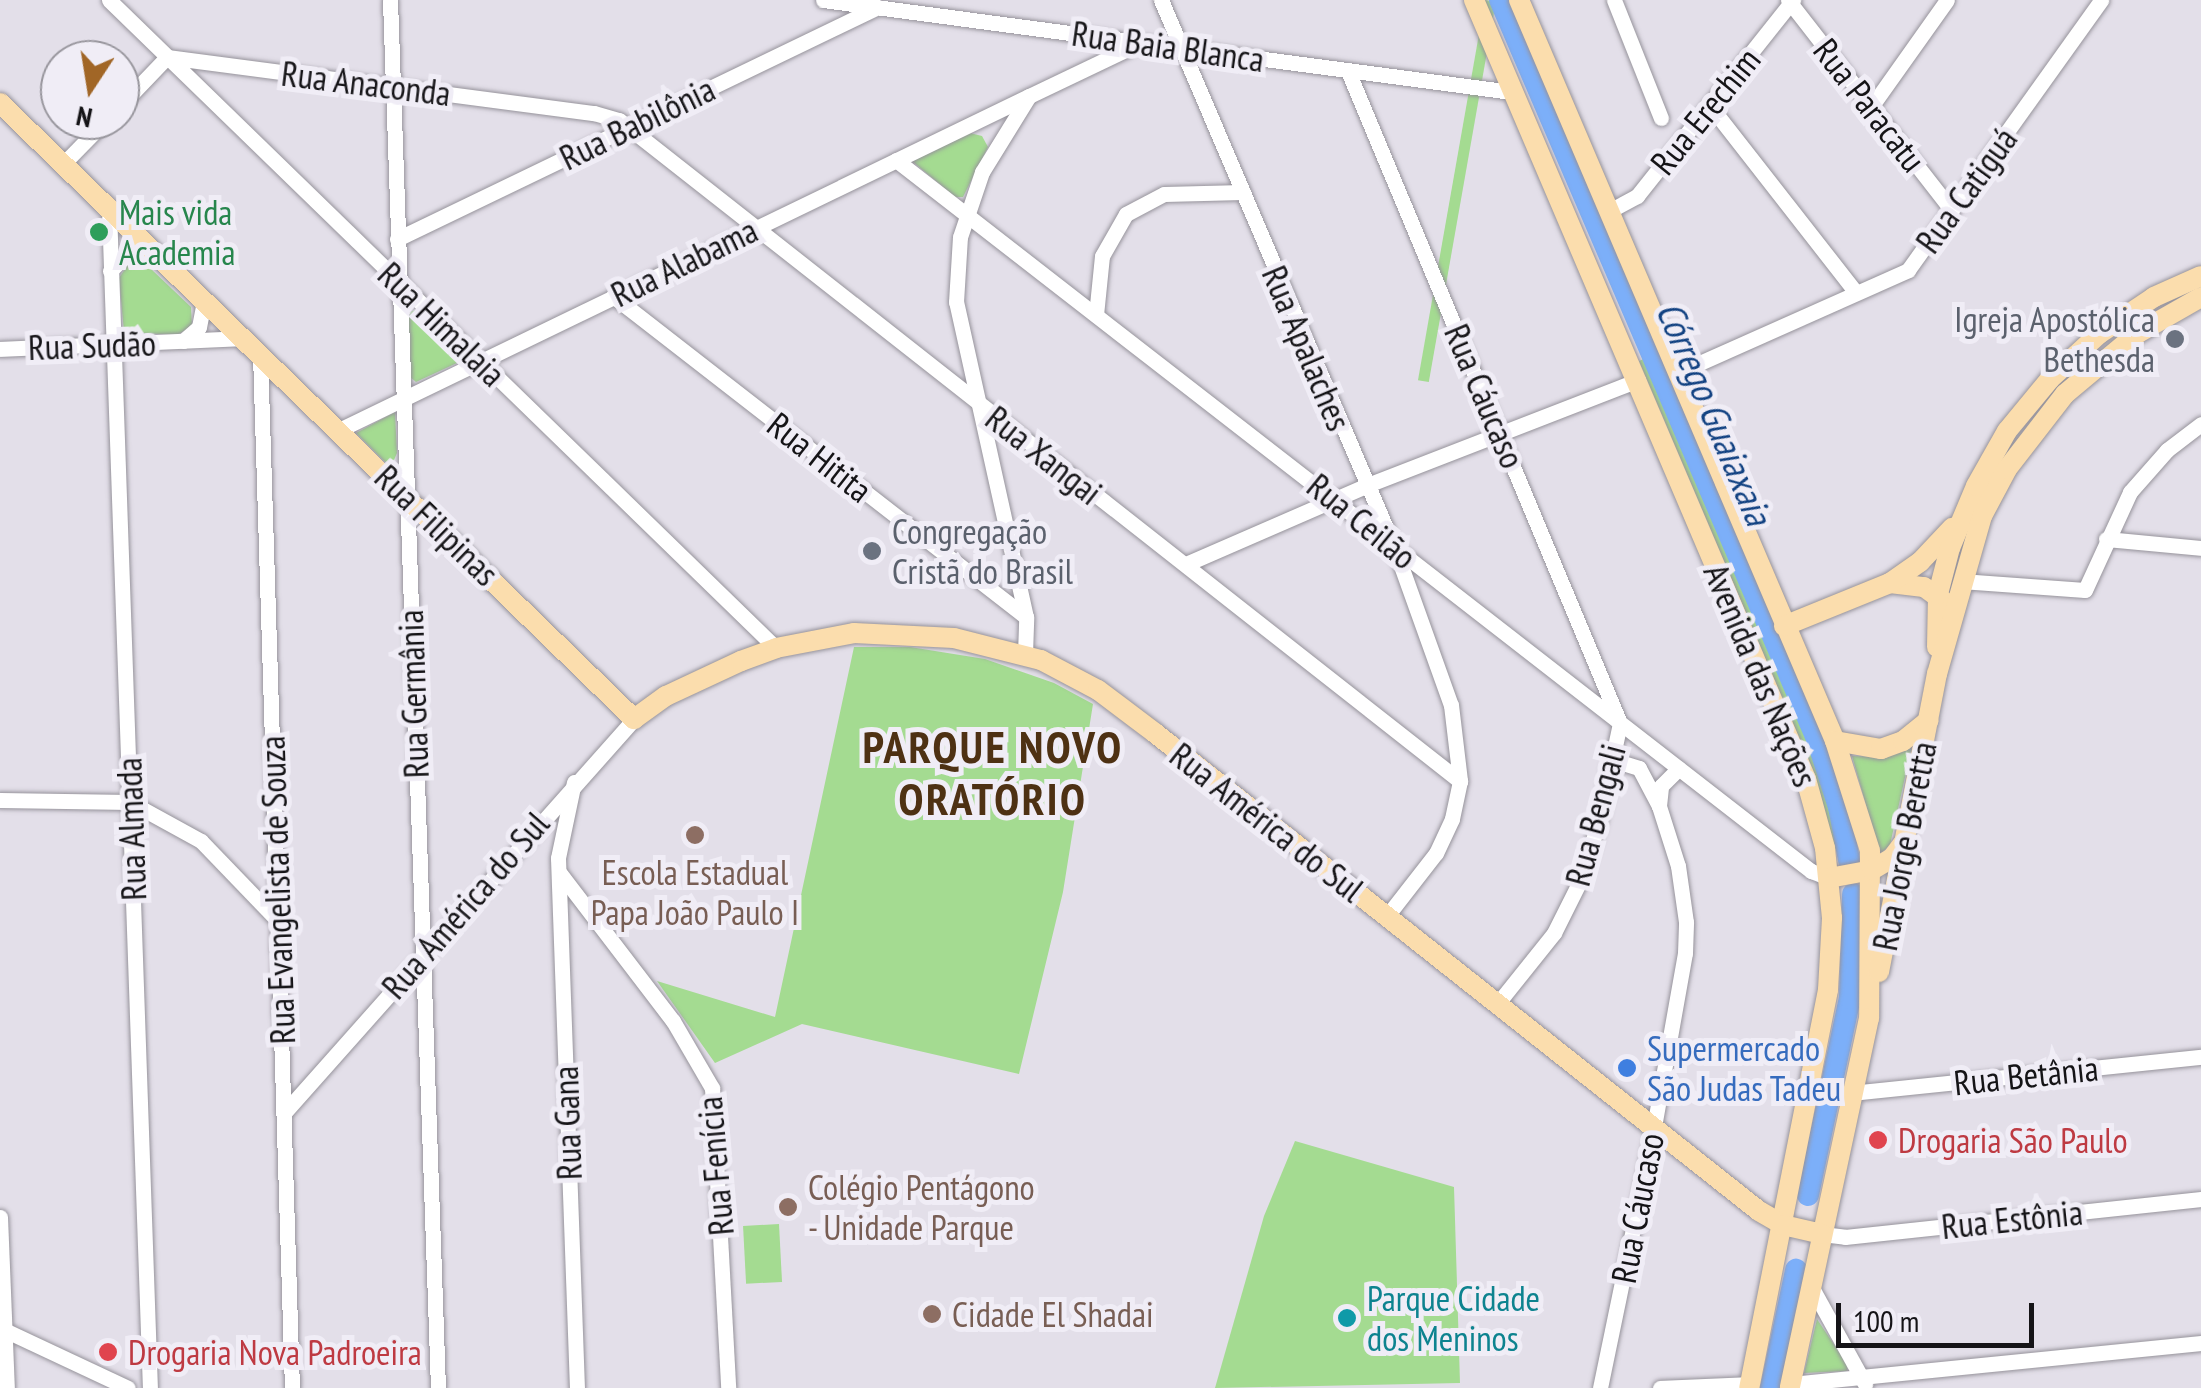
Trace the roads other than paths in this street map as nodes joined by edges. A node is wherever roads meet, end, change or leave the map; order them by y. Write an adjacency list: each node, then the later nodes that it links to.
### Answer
1 (108, 0): 14 (street, Rua Himalaia)
2 (390, 0): 17 (street, Rua Germânia)
3 (824, 0): 11 (street, Rua Baia Blanca)
4 (1161, 0): 13 (street, Rua Apalaches)
5 (1474, 0): 18 (main road, Avenida das Nações)
6 (1519, 0): 30 (main road, Avenida das Nações)
7 (1614, 0): 23 (street)
8 (1947, 0): 21 (street)
9 (2101, 0): 31 (street, Rua Catiguá)
10 (1790, 1): 21 (street, Rua Paracatu); 22 (street, Rua Erechim)
11 (878, 7): 12 (street, Rua Baia Blanca); 24 (street, Rua Babilônia)
12 (1140, 43): 13 (street, Rua Baia Blanca); 19 (street, Rua Alabama)
13 (1183, 48): 15 (street, Rua Baia Blanca); 28 (street, Rua Apalaches)
14 (167, 57): 16 (street); 17 (street, Rua Anaconda); 38 (street, Rua Himalaia)
15 (1348, 70): 18 (street, Rua Baia Blanca); 58 (street, Rua Cáucaso)
16 (140, 85)
17 (394, 87): 24 (street, Rua Anaconda); 34 (street, Rua Germânia)
18 (1512, 92): 52 (main road, Avenida das Nações)
19 (1029, 96): 26 (street, Rua Alabama); 32 (street)
20 (0, 103): 27 (main road)
21 (1871, 106): 31 (street, Rua Paracatu)
22 (1711, 108): 30 (street, Rua Erechim); 39 (street)
23 (1661, 118)
24 (628, 127): 33 (street, Rua Xangai); 34 (street, Rua Babilônia)
25 (87, 140): 27 (street)
26 (896, 160): 32 (street, Rua Ceilão); 33 (street, Rua Alabama)
27 (64, 164): 29 (main road)
28 (1243, 192): 43 (street); 59 (street, Rua Apalaches)
29 (110, 210): 35 (main road); 36 (street, Rua Almada)
30 (1609, 211): 50 (main road, Avenida das Nações)
31 (1952, 211): 39 (street, Rua Catiguá)
32 (966, 217): 43 (street, Rua Ceilão); 55 (street)
33 (756, 228): 40 (street, Rua Alabama); 55 (street, Rua Xangai)
34 (397, 238): 38 (street, Rua Germânia)
35 (154, 253): 36 (street); 42 (main road)
36 (110, 271): 46 (street, Rua Almada)
37 (2201, 276): 62 (main road, Rua Jorge Beretta)
38 (398, 281): 49 (street, Rua Himalaia); 54 (street, Rua Germânia)
39 (1854, 291): 50 (street, Rua Catiguá)
40 (613, 296): 49 (street, Rua Alabama); 70 (street, Rua Hitita)
41 (2201, 297): 67 (main road, Rua Jorge Beretta)
42 (204, 301): 44 (main road); 45 (street, Rua Sudão)
43 (1096, 315): 61 (street, Rua Ceilão)
44 (243, 338): 45 (street, Rua Sudão); 48 (main road)
45 (183, 341): 46 (street, Rua Sudão)
46 (113, 345): 47 (street, Rua Sudão); 86 (street, Rua Almada)
47 (0, 349)
48 (260, 354): 51 (main road, Rua Filipinas); 53 (street, Rua Evangelista de Souza)
49 (480, 361): 54 (street, Rua Alabama); 72 (street, Rua Himalaia)
50 (1677, 372): 71 (main road, Avenida das Nações)
51 (285, 378): 53 (street); 57 (main road, Rua Filipinas)
52 (1638, 380): 58 (street); 92 (main road, Avenida das Nações)
53 (261, 391): 94 (street, Rua Evangelista de Souza)
54 (402, 398): 57 (street, Rua Alabama); 60 (street, Rua Germânia)
55 (980, 406): 66 (street, Rua Xangai); 70 (street)
56 (2201, 424): 63 (street)
57 (339, 430): 60 (main road, Rua Filipinas)
58 (1502, 434): 59 (street); 79 (street, Rua Cáucaso)
59 (1365, 486): 61 (street); 64 (street, Rua Apalaches)
60 (406, 495): 75 (main road, Rua Filipinas); 95 (street, Rua Germânia)
61 (1336, 499): 64 (street, Rua Ceilão); 66 (street)
62 (1960, 518): 68 (main road); 69 (main road, Rua Jorge Beretta)
63 (2106, 540): 65 (street); 67 (street)
64 (1395, 548): 79 (street, Rua Ceilão); 83 (street, Rua Apalaches)
65 (2201, 548)
66 (1186, 564): 83 (street, Rua Xangai)
67 (1960, 581): 74 (main road, Rua Jorge Beretta)
68 (1890, 584): 69 (main road); 71 (main road)
69 (1938, 594): 74 (main road, Rua Jorge Beretta)
70 (1026, 618): 73 (street)
71 (1784, 626): 80 (main road, Avenida das Nações)
72 (776, 648): 73 (main road, Rua América do Sul); 76 (main road, Rua América do Sul)
73 (1026, 654): 93 (main road, Rua América do Sul)
74 (1937, 674): 78 (main road, Rua Jorge Beretta)
75 (614, 696): 76 (main road); 77 (main road, Rua Filipinas)
76 (651, 705): 77 (main road, Rua América do Sul)
77 (634, 719): 84 (street, Rua América do Sul)
78 (1929, 720): 80 (main road); 89 (main road, Rua Jorge Beretta)
79 (1620, 723): 81 (street, Rua Bengali); 82 (street, Rua Ceilão)
80 (1834, 741): 91 (main road, Avenida das Nações)
81 (1610, 767): 87 (street, Rua Cáucaso); 96 (street, Rua Bengali)
82 (1679, 768): 87 (street); 92 (street, Rua Ceilão)
83 (1460, 781): 93 (street, Rua Apalaches)
84 (574, 782): 88 (street, Rua América do Sul); 90 (street, Rua Gana)
85 (0, 800): 86 (street)
86 (130, 802): 94 (street); 116 (street, Rua Almada)
87 (1660, 806): 101 (street, Rua Cáucaso)
88 (537, 824): 90 (street, Rua Gana); 95 (street, Rua América do Sul)
89 (1905, 842): 91 (main road); 97 (main road, Rua Jorge Beretta)
90 (558, 865): 119 (street, Rua Gana); 120 (street, Rua Fenícia)
91 (1872, 870): 92 (main road); 97 (main road, Avenida das Nações)
92 (1829, 878): 104 (main road, Avenida das Nações)
93 (1387, 916): 96 (main road, Rua América do Sul)
94 (278, 921): 100 (street, Rua Evangelista de Souza)
95 (422, 954): 100 (street, Rua América do Sul); 118 (street, Rua Germânia)
96 (1498, 1004): 101 (main road, Rua América do Sul)
97 (1869, 1018): 99 (main road, Avenida das Nações)
98 (2201, 1056): 99 (street, Rua Betânia)
99 (1852, 1093): 105 (main road, Avenida das Nações)
100 (284, 1113): 117 (street, Rua Evangelista de Souza)
101 (1654, 1127): 104 (main road, Rua América do Sul); 121 (street, Rua Cáucaso)
102 (2201, 1199): 105 (street, Rua Estônia)
103 (0, 1217): 109 (street)
104 (1782, 1225): 105 (main road, Rua América do Sul); 106 (main road, Avenida das Nações)
105 (1822, 1234): 107 (main road, Avenida das Nações)
106 (1777, 1254): 107 (main road); 112 (main road, Avenida das Nações)
107 (1816, 1266): 108 (main road, Avenida das Nações)
108 (1812, 1288): 111 (street); 113 (main road, Avenida das Nações)
109 (2, 1328): 114 (street); 115 (street)
110 (2201, 1343): 111 (street)
111 (1865, 1383): 113 (street)
112 (1750, 1386): 122 (street)
113 (1791, 1386)
114 (7, 1388)
115 (128, 1388)
116 (150, 1388)
117 (292, 1388)
118 (438, 1388)
119 (577, 1388)
120 (728, 1388)
121 (1600, 1388)
122 (1660, 1388)

